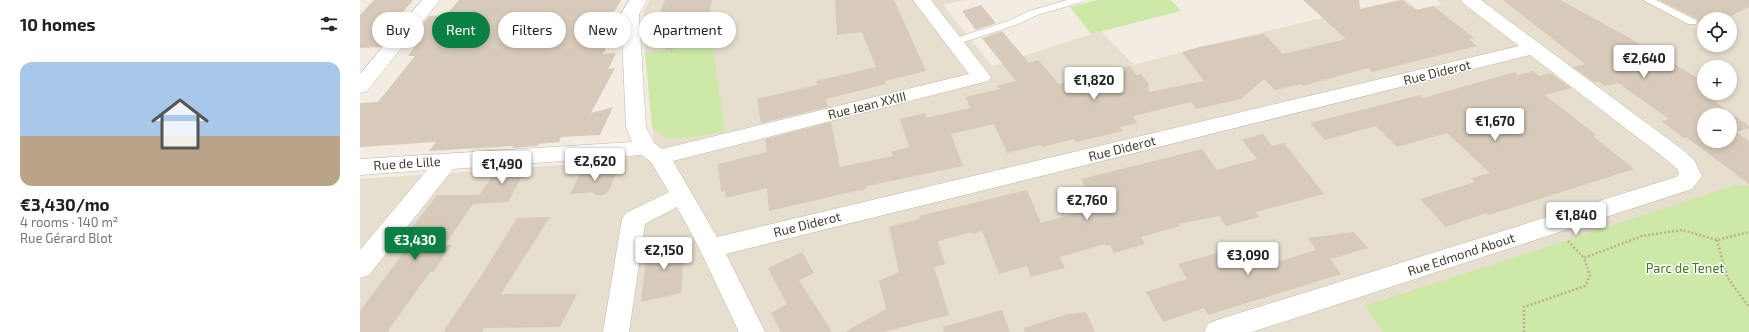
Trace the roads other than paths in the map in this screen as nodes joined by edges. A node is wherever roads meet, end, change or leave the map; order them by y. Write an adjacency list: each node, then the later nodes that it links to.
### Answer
1 (431, 0): 10 (street)
2 (638, 0): 11 (street)
3 (922, 0): 8 (street, Rue Jean XXIII)
4 (1078, 0): 8 (lane)
5 (1470, 0): 9 (street)
6 (1648, 0): 7 (lane)
7 (1692, 22)
8 (954, 42): 11 (street, Rue Jean XXIII)
9 (1534, 48): 15 (street, Rue Diderot); 19 (street, Rue Edmond About)
10 (360, 87)
11 (652, 152): 12 (street, Rue de Lille); 14 (street)
12 (447, 161): 13 (street, Rue de Lille); 16 (street)
13 (360, 166)
14 (682, 195): 15 (street); 17 (street)
15 (711, 248): 18 (street)
16 (360, 268)
17 (616, 332)
18 (752, 332)
19 (1217, 332)

